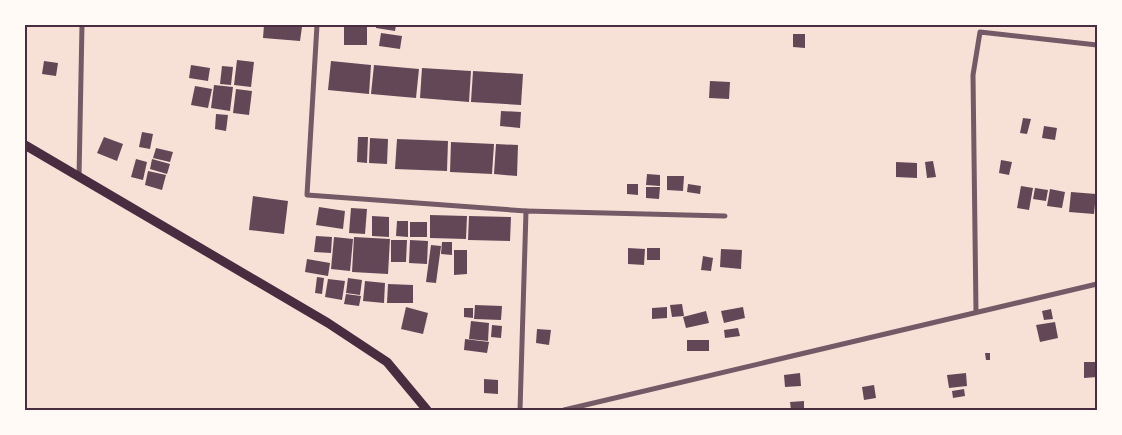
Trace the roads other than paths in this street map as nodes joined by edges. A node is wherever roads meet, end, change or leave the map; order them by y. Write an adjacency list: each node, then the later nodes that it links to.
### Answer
1 (82, 25): 5 (street)
2 (317, 25): 6 (street)
3 (1097, 45): 9 (street)
4 (25, 145): 5 (main road)
5 (79, 177): 10 (main road)
6 (526, 211): 7 (street); 11 (street)
7 (725, 216)
8 (1097, 284): 9 (street)
9 (976, 312): 12 (street)
10 (427, 410)
11 (520, 410)
12 (564, 410)

